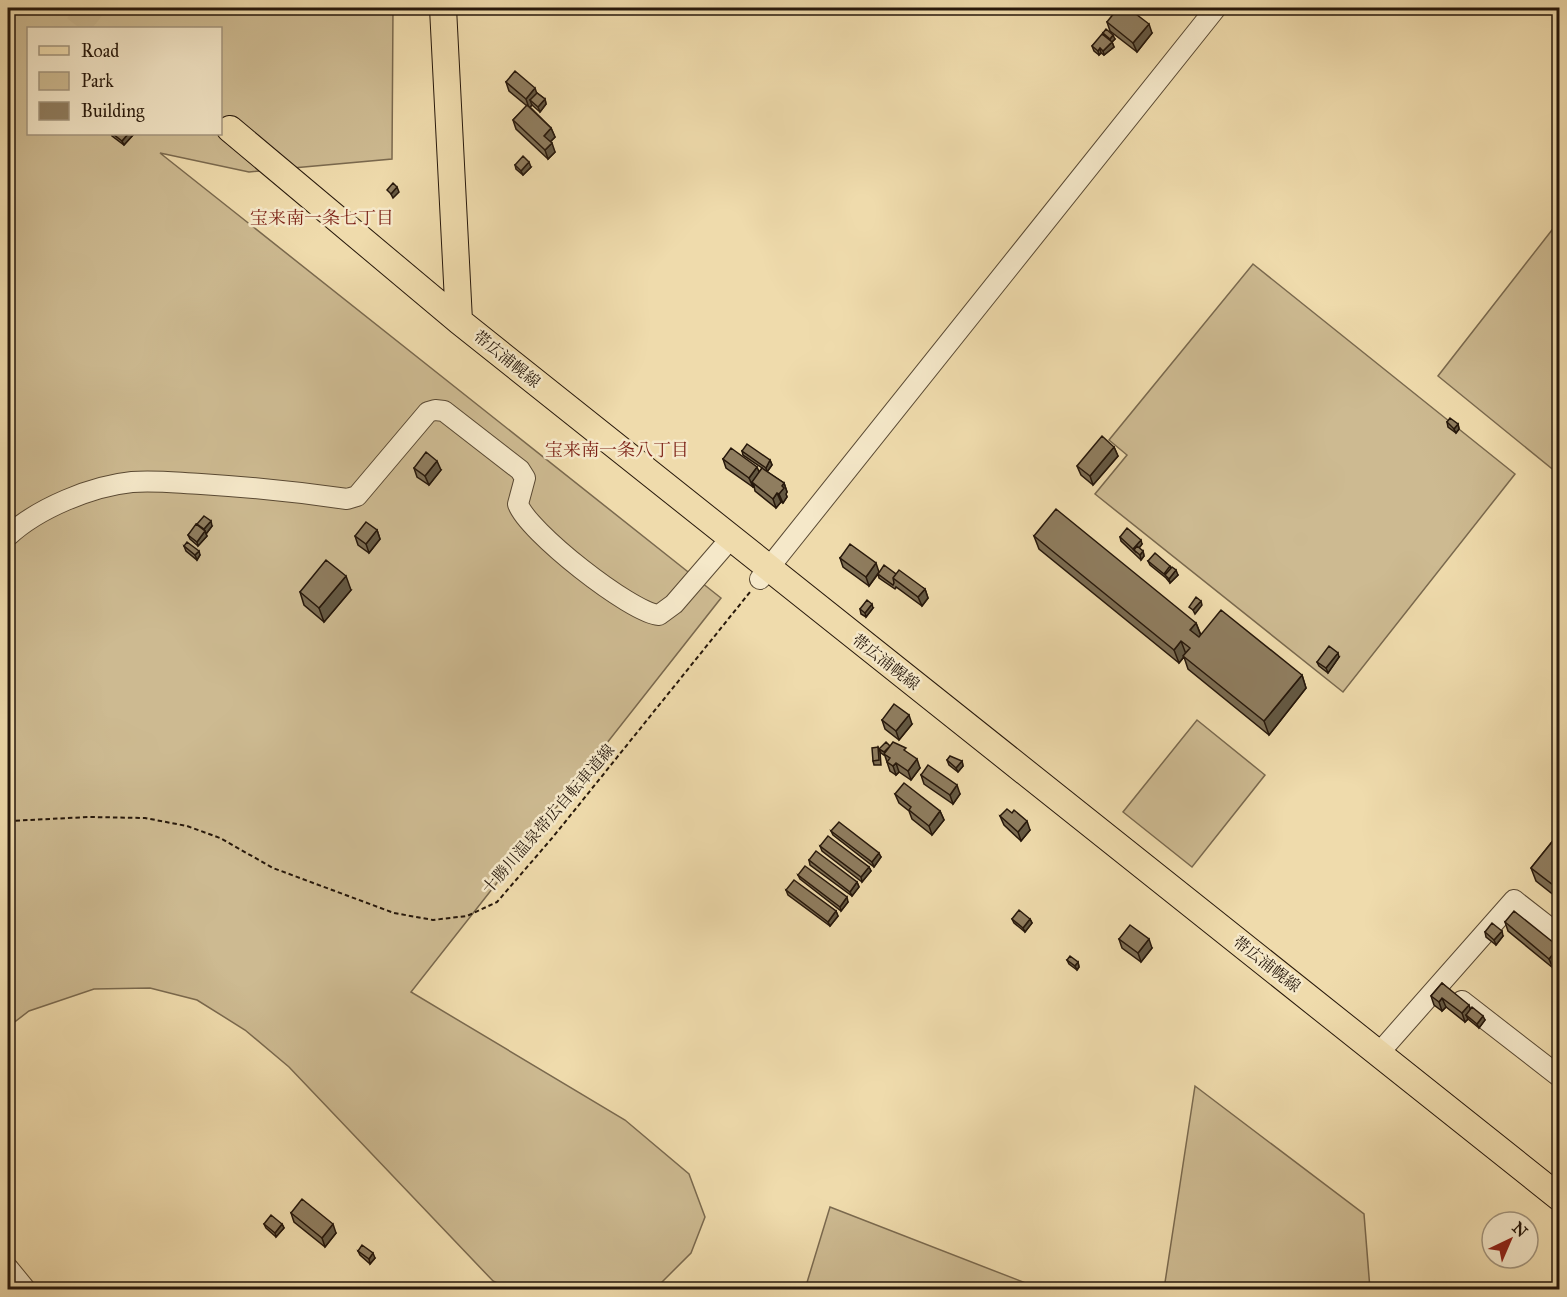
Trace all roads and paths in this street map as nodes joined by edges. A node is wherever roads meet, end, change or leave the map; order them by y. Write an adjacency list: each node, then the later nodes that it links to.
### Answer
1 (443, 8): 4 (main road, 帯広浦幌線)
2 (1216, 8): 7 (street)
3 (230, 129): 4 (main road)
4 (459, 321): 6 (main road, 帯広浦幌線)
5 (8, 536): 6 (street)
6 (731, 538): 7 (main road, 帯広浦幌線)
7 (764, 574): 8 (path, 十勝川温泉帯広自転車道線); 11 (main road, 帯広浦幌線)
8 (8, 821)
9 (1560, 936): 10 (street)
10 (1441, 984): 11 (street); 12 (street)
11 (1379, 1053): 13 (main road, 帯広浦幌線)
12 (1560, 1077)
13 (1560, 1198)
14 (8, 1268): 15 (street)
15 (26, 1290)

